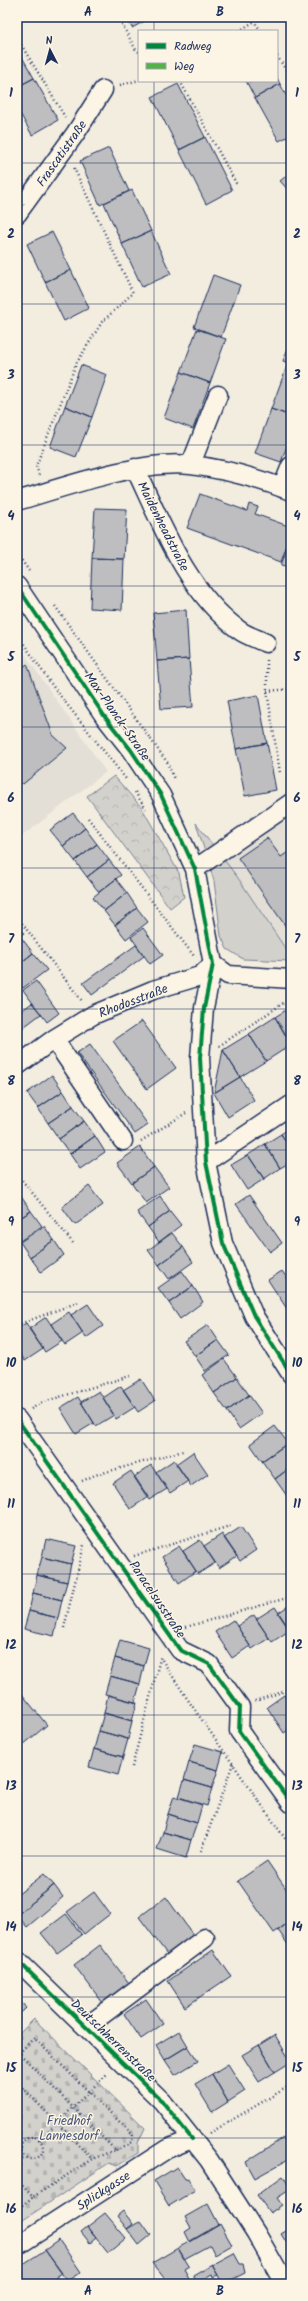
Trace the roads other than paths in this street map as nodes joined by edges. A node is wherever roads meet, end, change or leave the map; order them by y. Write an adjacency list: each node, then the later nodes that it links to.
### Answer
1 (103, 90): 2 (street, Frascatistraße)
2 (17, 214)
3 (218, 395): 4 (street)
4 (191, 464): 6 (street, Maidenheadstraße); 7 (street, Maidenheadstraße)
5 (291, 466): 7 (street)
6 (135, 468): 8 (street, Maidenheadstraße); 10 (street, Maidenheadstraße)
7 (286, 490)
8 (17, 501)
9 (17, 586): 12 (street, Max-Planck-Straße)
10 (266, 643)
11 (291, 803): 12 (street)
12 (195, 869): 13 (street, Max-Planck-Straße)
13 (213, 964): 14 (street); 15 (street, Rhodosstraße); 19 (street, Max-Planck-Straße)
14 (291, 979)
15 (54, 1039): 16 (street, Rhodosstraße); 18 (street)
16 (17, 1066)
17 (291, 1105): 19 (street)
18 (123, 1141)
19 (206, 1162): 20 (street, Max-Planck-Straße)
20 (290, 1371)
21 (20, 1416): 22 (street, Paracelsusstraße)
22 (291, 1803)
23 (205, 1938): 25 (street)
24 (17, 1960): 25 (street, Deutschherrenstraße)
25 (86, 2027): 26 (street, Deutschherrenstraße)
26 (192, 2139): 27 (street, Splickgasse); 28 (street, Deutschherrenstraße)
27 (17, 2246)
28 (285, 2284)

